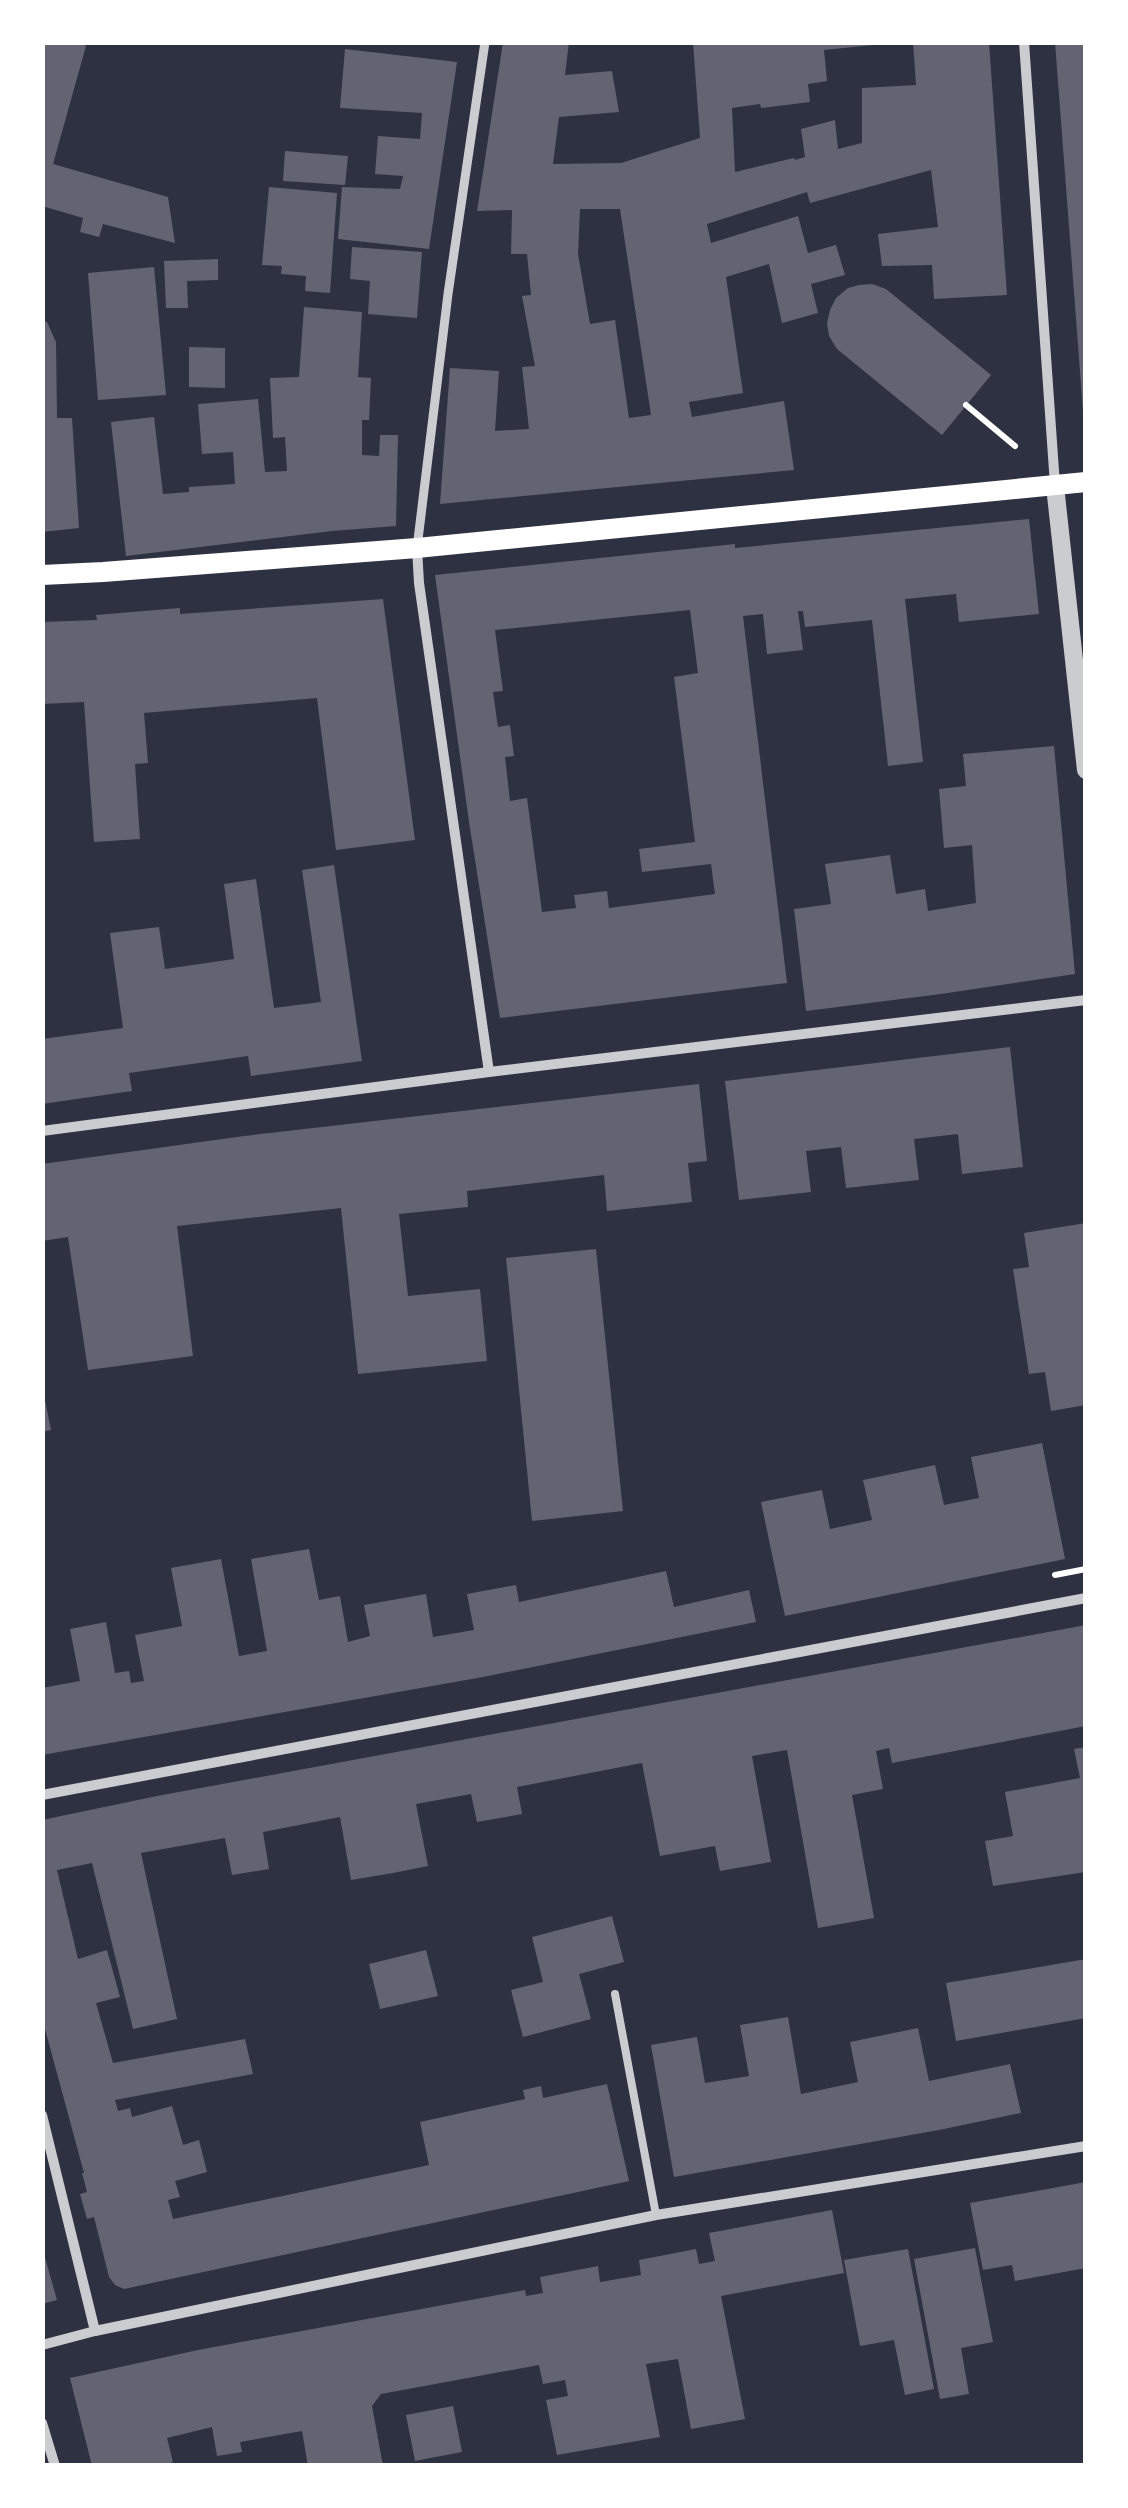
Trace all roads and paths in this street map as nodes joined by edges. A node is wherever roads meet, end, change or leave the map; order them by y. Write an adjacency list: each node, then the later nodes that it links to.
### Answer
1 (486, 42): 7 (street)
2 (1024, 42): 6 (street)
3 (966, 404): 4 (path)
4 (1015, 446)
5 (1086, 482): 6 (main road)
6 (1055, 486): 7 (main road); 9 (street)
7 (417, 548): 8 (main road); 11 (street)
8 (42, 574)
9 (1086, 770)
10 (1086, 1000): 11 (street)
11 (489, 1072): 12 (street)
12 (42, 1131)
13 (1086, 1569): 14 (path)
14 (1055, 1575)
15 (1086, 1598): 16 (street)
16 (42, 1795)
17 (614, 1994): 20 (lane)
18 (42, 2115): 21 (street)
19 (1086, 2146): 20 (street)
20 (656, 2215): 21 (street)
21 (95, 2331): 22 (street)
22 (42, 2346)
23 (42, 2423): 24 (street)
24 (54, 2466)

